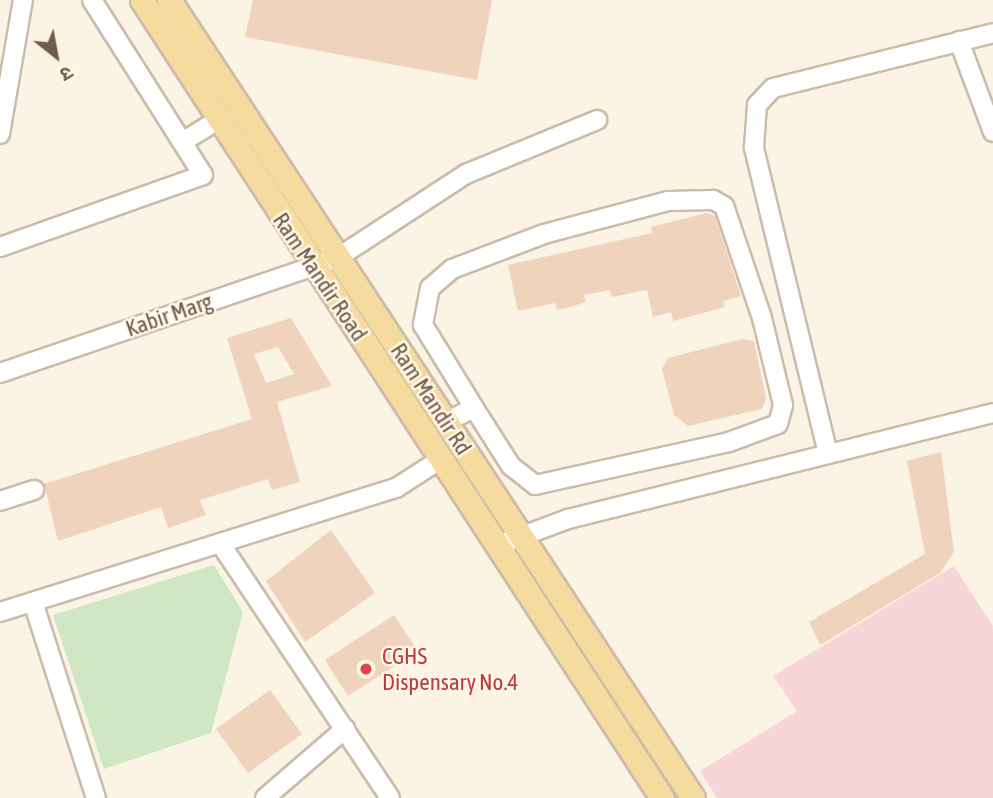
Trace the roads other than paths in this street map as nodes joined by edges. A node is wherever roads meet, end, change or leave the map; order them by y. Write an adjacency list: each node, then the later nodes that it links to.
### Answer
1 (23, 0): 11 (street)
2 (92, 0): 12 (street)
3 (142, 0): 9 (main road, Ram Mandir Road)
4 (169, 0): 7 (main road, Ram Mandir Rd)
5 (993, 33): 6 (street)
6 (959, 41): 10 (street); 20 (street)
7 (239, 107): 9 (main road); 14 (main road, Ram Mandir Rd)
8 (597, 120): 14 (street, Kabir Marg)
9 (218, 121): 12 (street); 15 (main road, Ram Mandir Road)
10 (993, 132)
11 (0, 134)
12 (184, 141): 13 (street)
13 (0, 247)
14 (337, 258): 15 (street, Kabir Marg); 19 (main road, Ram Mandir Rd)
15 (313, 266): 16 (street, Kabir Marg); 21 (main road, Ram Mandir Road)
16 (0, 373)
17 (474, 408): 17 (street); 19 (street)
18 (993, 413): 20 (street)
19 (446, 422): 24 (main road, Ram Mandir Rd)
20 (828, 454): 24 (street)
21 (441, 459): 25 (street); 26 (main road, Ram Mandir Road)
22 (34, 490): 23 (street)
23 (0, 501)
24 (519, 533): 26 (street); 34 (main road, Ram Mandir Rd)
25 (220, 543): 27 (street); 29 (street)
26 (496, 546): 33 (main road, Ram Mandir Road)
27 (33, 602): 28 (street); 30 (street)
28 (0, 612)
29 (345, 729): 31 (street); 32 (street)
30 (96, 798)
31 (265, 798)
32 (390, 798)
33 (662, 798)
34 (693, 798)

